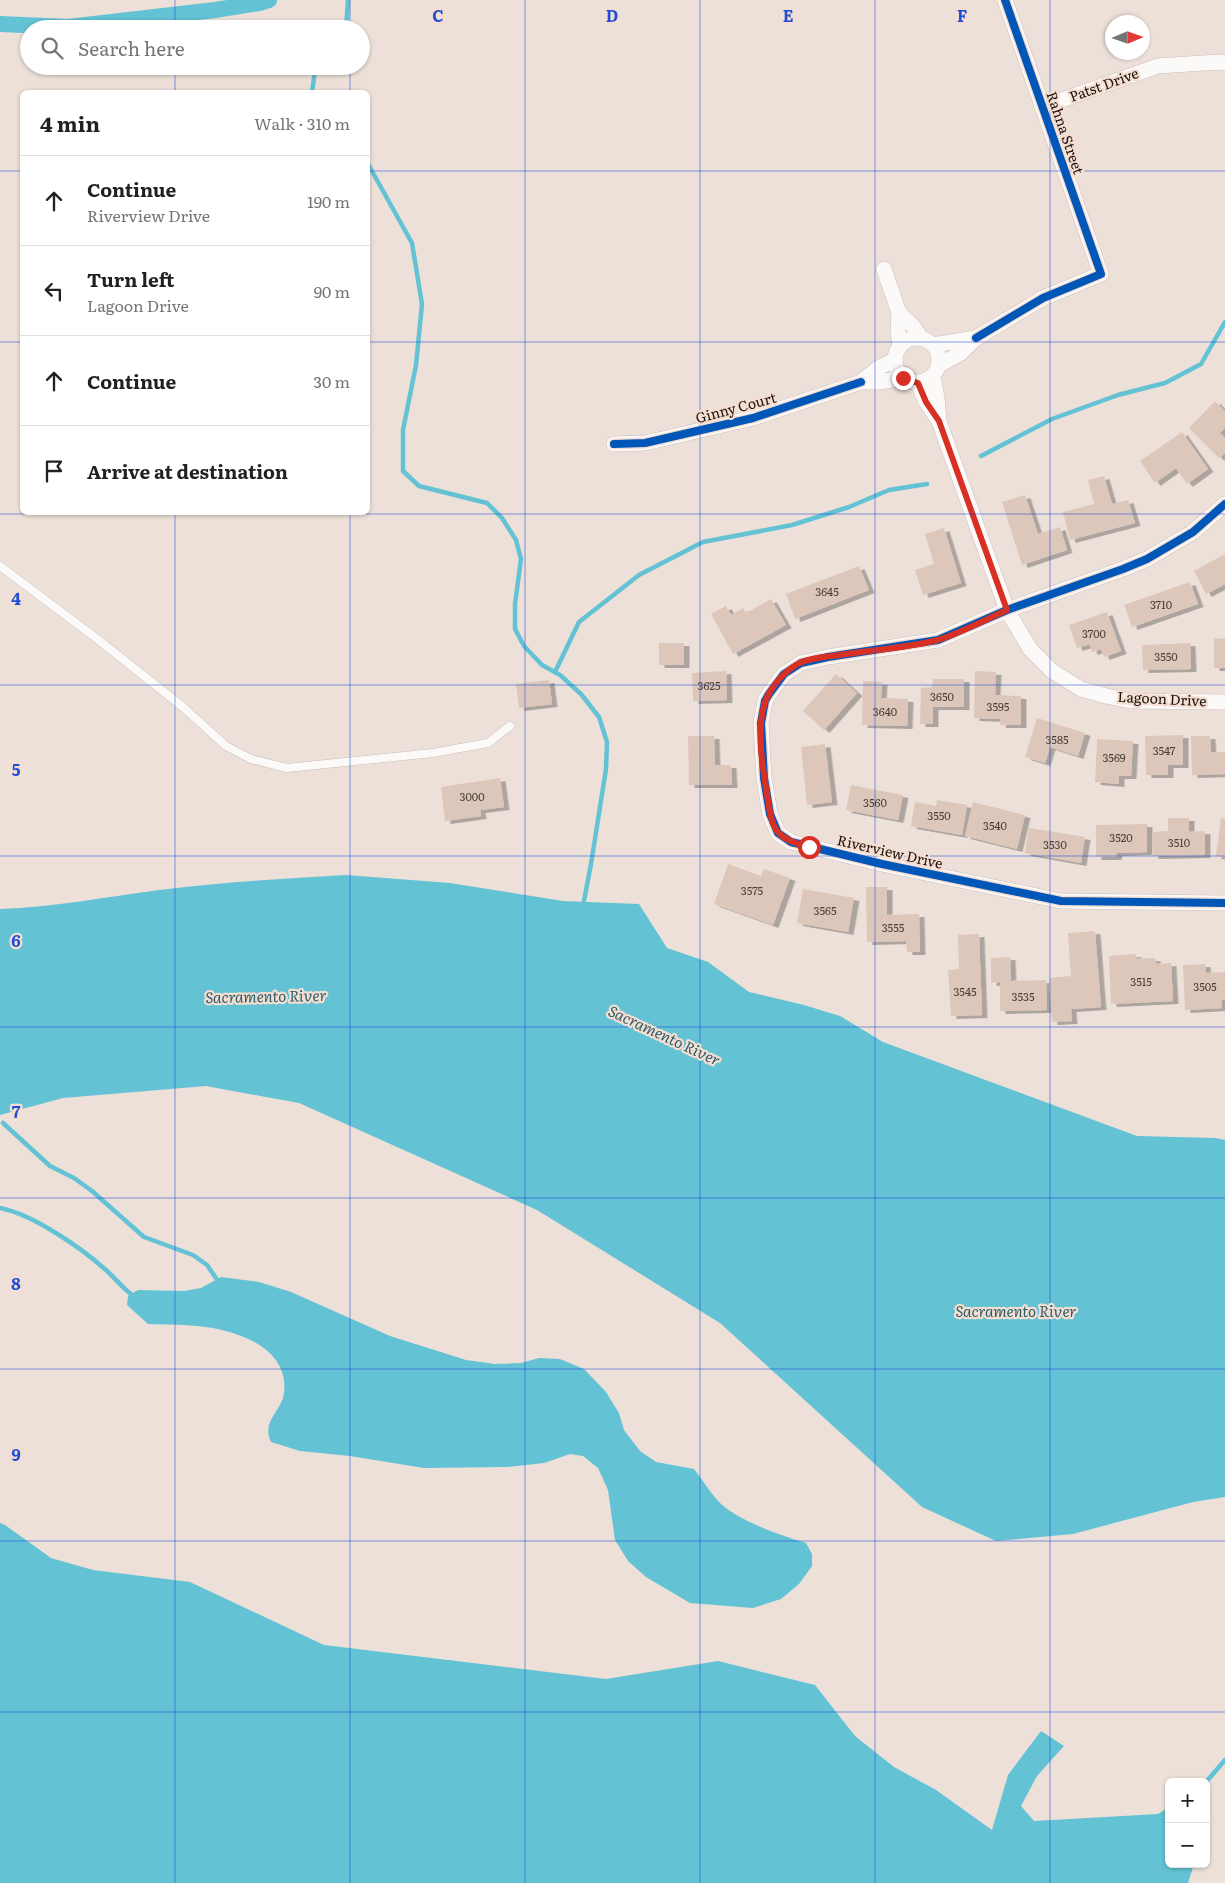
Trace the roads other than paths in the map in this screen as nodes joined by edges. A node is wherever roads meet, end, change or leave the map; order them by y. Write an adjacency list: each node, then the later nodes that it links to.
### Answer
1 (1004, 0): 3 (street, Rahna Street)
2 (1225, 63): 3 (street, Patst Drive)
3 (1042, 107): 6 (street, Rahna Street)
4 (884, 269): 5 (street)
5 (899, 312): 7 (street); 8 (street)
6 (976, 338): 7 (street); 9 (street)
7 (927, 341): 8 (street); 9 (street)
8 (897, 353): 10 (street); 11 (street)
9 (936, 371): 12 (street); 13 (street)
10 (903, 378): 11 (street); 12 (street)
11 (861, 382): 14 (street, Ginny Court)
12 (918, 383): 13 (street)
13 (939, 421): 17 (street, Lagoon Drive)
14 (614, 444)
15 (1225, 504): 17 (street, Riverview Drive)
16 (0, 566): 19 (lane)
17 (1007, 610): 18 (street, Lagoon Drive); 20 (street, Riverview Drive)
18 (1225, 702)
19 (510, 726)
20 (1225, 903)

